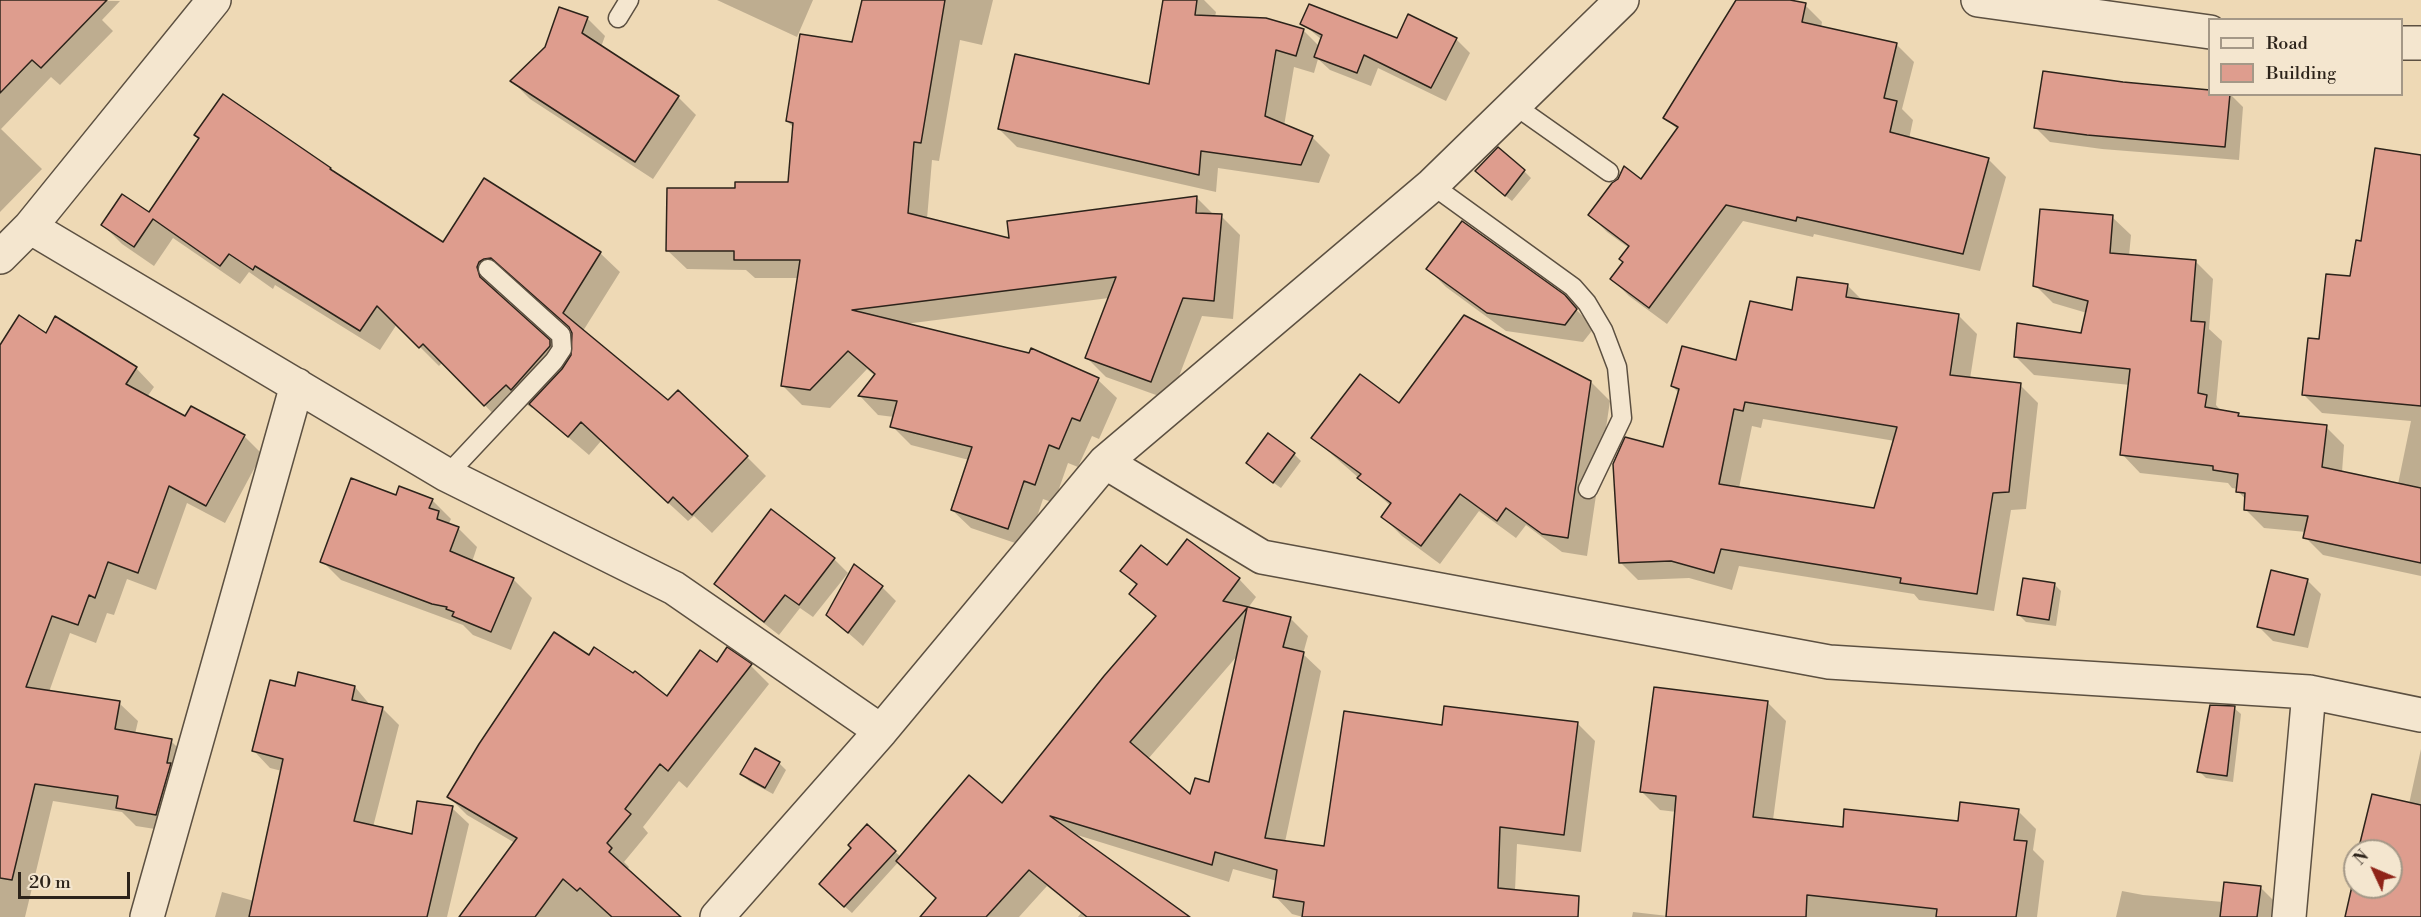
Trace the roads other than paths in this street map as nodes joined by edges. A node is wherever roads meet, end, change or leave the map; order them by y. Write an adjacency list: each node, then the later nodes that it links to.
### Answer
1 (214, 0): 13 (street)
2 (629, 0): 6 (lane)
3 (1622, 0): 10 (street)
4 (1978, 0): 5 (street)
5 (2175, 13): 7 (street)
6 (618, 18)
7 (2208, 31)
8 (2403, 43): 9 (street)
9 (2421, 43)
10 (1514, 105): 11 (lane); 12 (street)
11 (1609, 172)
12 (1432, 185): 17 (street); 19 (lane)
13 (30, 227): 14 (street); 16 (street)
14 (0, 257)
15 (488, 269): 18 (lane)
16 (297, 385): 18 (street); 23 (street)
17 (1105, 462): 20 (street); 22 (street)
18 (447, 475): 22 (street)
19 (1588, 489)
20 (2310, 692): 21 (street); 25 (street)
21 (2421, 715)
22 (881, 730): 24 (street)
23 (147, 917)
24 (717, 917)
25 (2289, 917)

